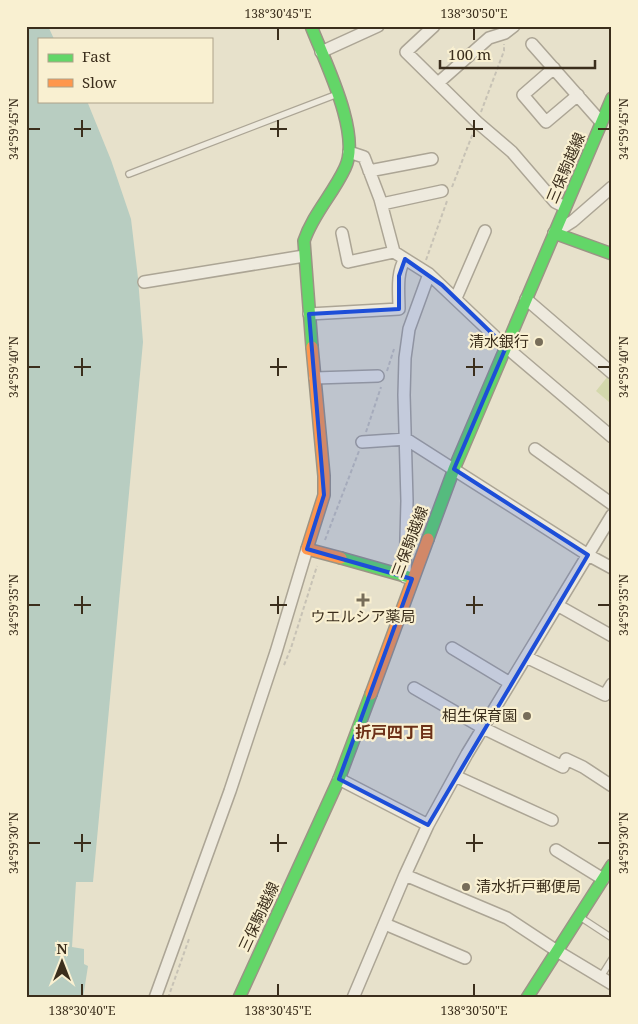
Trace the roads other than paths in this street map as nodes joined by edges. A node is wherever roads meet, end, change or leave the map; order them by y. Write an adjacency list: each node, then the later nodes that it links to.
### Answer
1 (311, 26): 6 (main road)
2 (378, 26): 6 (street)
3 (434, 26): 8 (street)
4 (509, 29): 8 (street)
5 (532, 44): 7 (street)
6 (321, 52): 9 (main road)
7 (554, 68): 10 (street); 10 (street)
8 (438, 83): 20 (street)
9 (337, 94): 13 (main road); 16 (lane)
10 (578, 95): 12 (street)
11 (612, 98): 12 (main road, 三保駒越線)
12 (602, 122): 20 (main road, 三保駒越線)
13 (349, 152): 15 (street); 26 (main road)
14 (432, 159): 15 (street)
15 (369, 171): 19 (street)
16 (129, 174)
17 (612, 187): 23 (street)
18 (447, 194): 19 (street)
19 (382, 204): 24 (street)
20 (565, 207): 23 (main road, 三保駒越線)
21 (485, 231): 30 (street)
22 (342, 233): 24 (street)
23 (554, 233): 25 (main road); 31 (main road, 三保駒越線)
24 (394, 252): 27 (street)
25 (611, 253)
26 (304, 256): 29 (street); 32 (main road)
27 (405, 259): 28 (street); 32 (street)
28 (426, 272): 30 (street); 38 (street)
29 (144, 282)
30 (456, 298): 33 (street)
31 (526, 299): 33 (main road, 三保駒越線); 34 (street)
32 (309, 314): 35 (main road)
33 (506, 347): 37 (street); 41 (main road, 三保駒越線)
34 (612, 373)
35 (315, 378): 36 (street); 44 (main road)
36 (381, 381)
37 (612, 437)
38 (406, 439): 39 (street); 41 (street); 47 (street)
39 (362, 442)
40 (535, 449): 42 (street)
41 (454, 469): 45 (street); 47 (main road, 三保駒越線)
42 (612, 504)
43 (612, 515): 45 (street)
44 (307, 549): 47 (main road); 73 (street)
45 (588, 555): 46 (street); 48 (street)
46 (612, 568)
47 (408, 578): 57 (main road, 三保駒越線)
48 (557, 605): 49 (street); 51 (street)
49 (612, 636)
50 (452, 648): 52 (street)
51 (526, 657): 52 (street); 53 (street)
52 (510, 683): 55 (street)
53 (612, 684)
54 (414, 688): 55 (street)
55 (483, 728): 56 (street); 58 (street)
56 (455, 776): 59 (street); 60 (street)
57 (339, 779): 60 (street); 74 (main road, 三保駒越線)
58 (612, 786)
59 (552, 820)
60 (428, 825): 63 (street)
61 (556, 850): 64 (street)
62 (611, 868): 64 (main road)
63 (405, 875): 66 (street); 68 (street)
64 (603, 879): 65 (main road)
65 (579, 916): 67 (lane); 68 (main road)
66 (385, 924): 69 (street); 75 (street)
67 (612, 938)
68 (557, 951): 71 (street); 76 (main road)
69 (465, 958)
70 (612, 959): 71 (lane)
71 (600, 978): 72 (street)
72 (612, 984)
73 (155, 998)
74 (239, 998)
75 (353, 998)
76 (527, 998)

